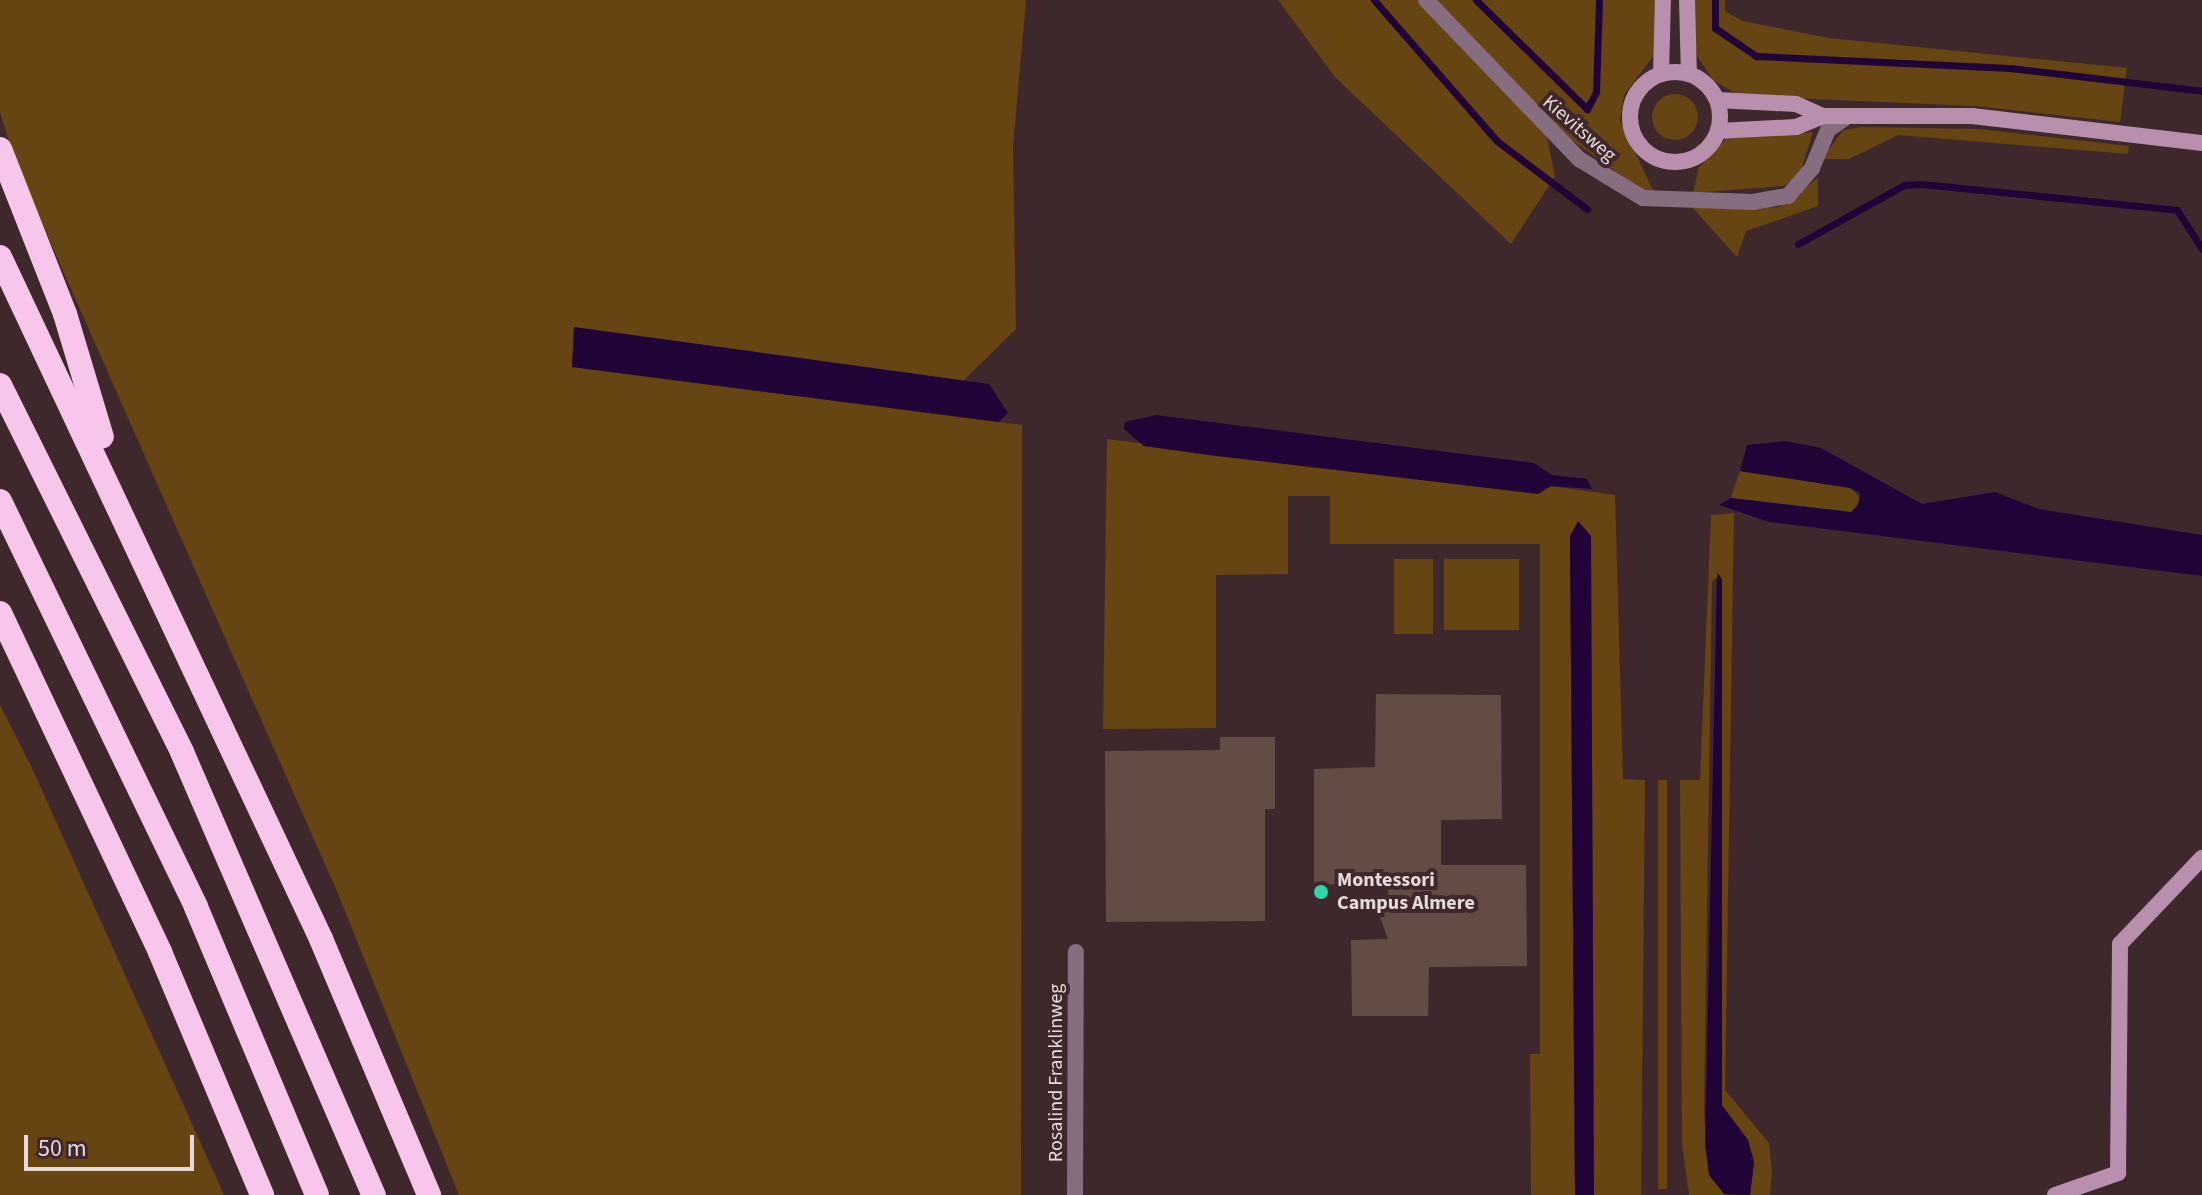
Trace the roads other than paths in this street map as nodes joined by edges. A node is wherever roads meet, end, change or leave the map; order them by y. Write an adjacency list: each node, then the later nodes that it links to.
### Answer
1 (1426, 0): 8 (street, Kievitsweg)
2 (1663, 0): 4 (street)
3 (1687, 0): 5 (street)
4 (1661, 74): 5 (street); 9 (street)
5 (1689, 74): 6 (street)
6 (1717, 100): 7 (street); 9 (street)
7 (1823, 116): 8 (street); 9 (street)
8 (1848, 116): 10 (street)
9 (1718, 131)
10 (2202, 143)
11 (0, 149): 15 (highway)
12 (0, 257): 15 (highway)
13 (0, 385): 21 (highway)
14 (0, 501): 20 (highway)
15 (122, 505): 22 (highway)
16 (0, 613): 19 (highway)
17 (2202, 858): 24 (street)
18 (1076, 952): 23 (street, Rosalind Franklinweg)
19 (262, 1195)
20 (317, 1195)
21 (374, 1195)
22 (429, 1195)
23 (1075, 1195)
24 (2055, 1195)

